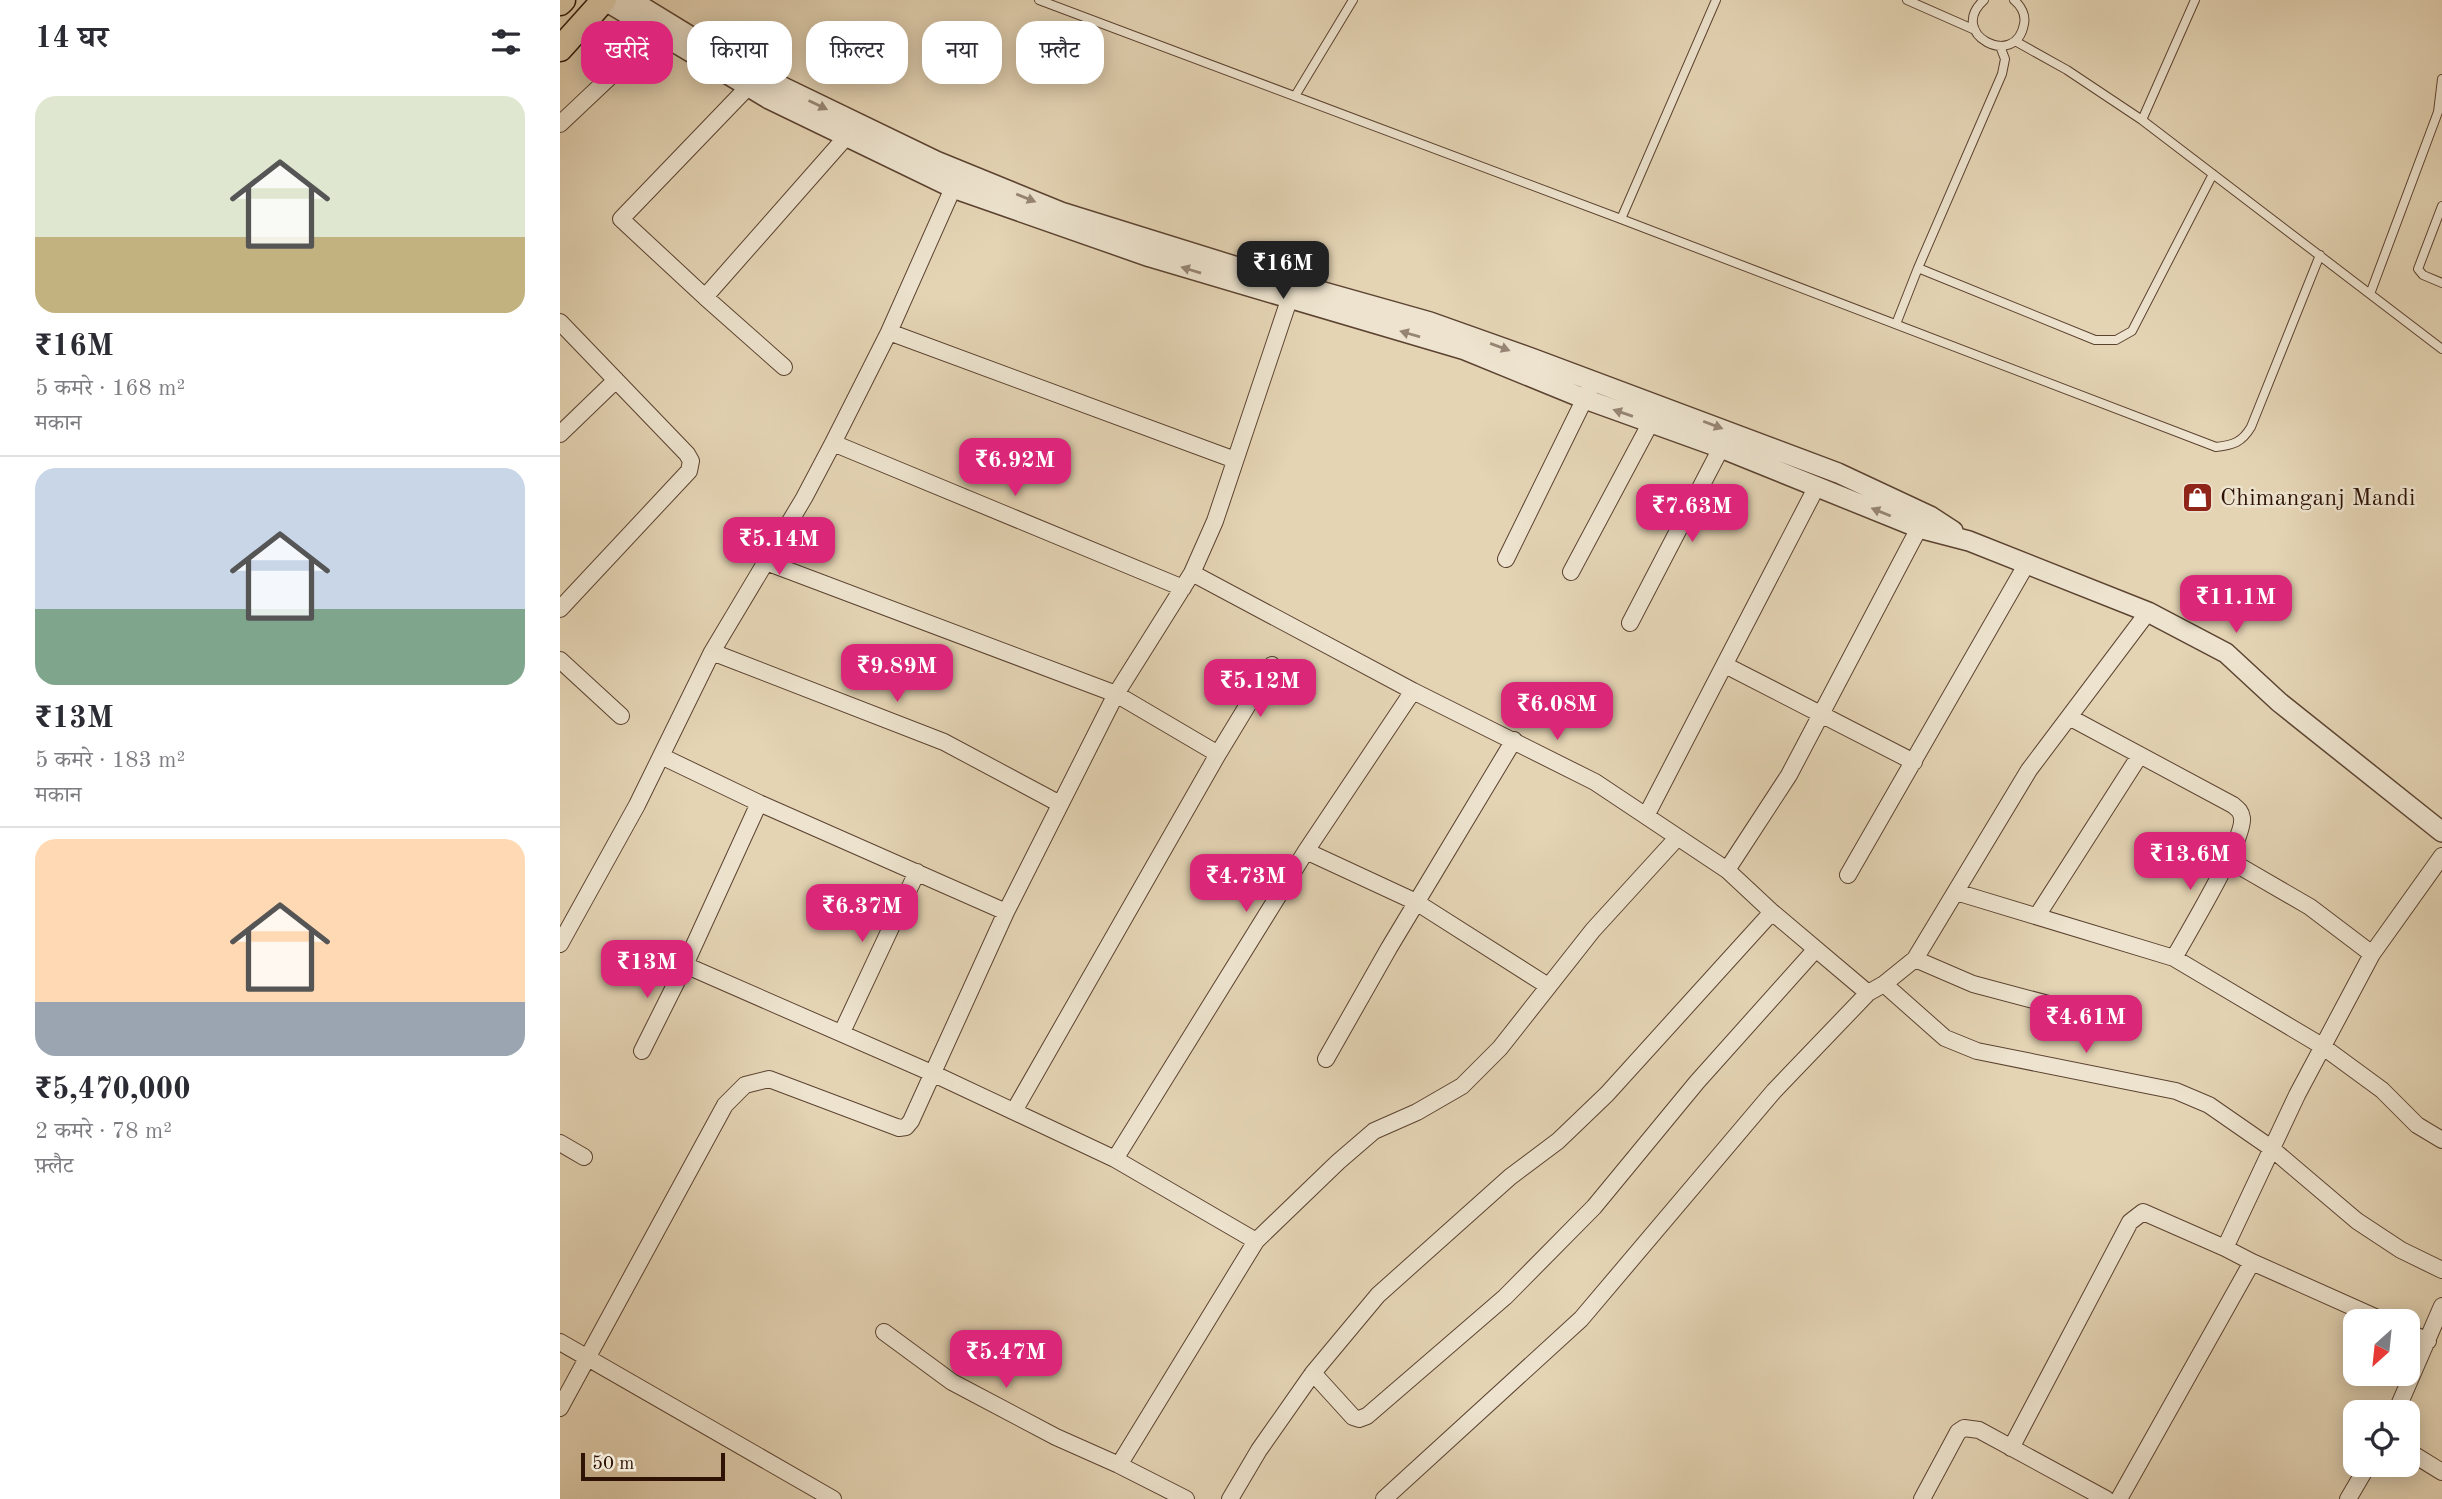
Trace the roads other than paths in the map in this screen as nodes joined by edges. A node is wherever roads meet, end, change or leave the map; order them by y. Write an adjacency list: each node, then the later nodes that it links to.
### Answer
1 (604, 0): 10 (street); 17 (main road)
2 (631, 0): 11 (street)
3 (1039, 0): 21 (lane)
4 (1353, 0): 21 (lane)
5 (1716, 0): 28 (lane)
6 (1906, 0): 12 (lane)
7 (1982, 0): 12 (lane)
8 (2014, 0): 15 (lane)
9 (2194, 0): 22 (lane)
10 (650, 21)
11 (656, 21)
12 (1975, 30): 16 (lane)
13 (673, 32): 32 (street, one-way to 32)
14 (673, 34): 20 (street)
15 (2015, 41): 16 (lane); 22 (lane)
16 (2000, 46): 30 (lane)
17 (560, 49)
18 (2442, 79): 33 (lane)
19 (602, 84): 23 (street)
20 (748, 87): 24 (street); 34 (street)
21 (1295, 96): 28 (lane)
22 (2142, 120): 25 (lane)
23 (560, 124)
24 (846, 137): 26 (street); 34 (street)
25 (2213, 174): 29 (lane); 30 (lane)
26 (953, 188): 32 (street, one-way to 26); 37 (street)
27 (2442, 206): 31 (lane)
28 (1621, 219): 36 (lane)
29 (2320, 255): 33 (lane); 36 (lane)
30 (1918, 268): 36 (lane)
31 (2442, 283)
32 (1292, 291): 41 (street); 46 (street)
33 (2371, 294): 38 (lane)
34 (705, 297): 39 (street)
35 (560, 322): 40 (street)
36 (1896, 324)
37 (889, 332): 44 (street); 46 (street)
38 (2442, 349)
39 (784, 367)
40 (616, 380): 43 (street); 56 (street)
41 (1589, 390): 42 (street, one-way to 41); 49 (street, one-way to 49); 50 (street)
42 (1651, 422): 45 (street); 53 (street)
43 (560, 434)
44 (833, 443): 51 (street); 55 (street)
45 (1721, 448): 47 (street); 58 (street)
46 (1235, 460): 54 (street)
47 (1817, 486): 48 (street, one-way to 47); 62 (street)
48 (1919, 528): 49 (street); 65 (street)
49 (1969, 541): 52 (street)
50 (1506, 558)
51 (766, 562): 59 (street); 64 (street)
52 (2026, 565): 57 (street); 72 (street)
53 (1571, 572)
54 (1192, 573): 55 (street); 63 (street)
55 (1183, 588): 64 (street)
56 (560, 609)
57 (2148, 612): 67 (street); 76 (street)
58 (1630, 623)
59 (712, 652): 71 (street); 74 (street)
60 (560, 660): 66 (street)
61 (1272, 665): 69 (street)
62 (1725, 665): 65 (street); 75 (street)
63 (1413, 691): 68 (street); 78 (street)
64 (1116, 694): 69 (street); 74 (street)
65 (1821, 714): 72 (street); 81 (street)
66 (621, 716)
67 (2069, 717): 70 (street); 84 (street)
68 (1514, 740): 75 (street); 85 (street)
69 (1218, 754): 104 (street)
70 (2140, 755): 80 (street); 88 (street)
71 (661, 756): 73 (street); 89 (street)
72 (1914, 762): 83 (street)
73 (759, 803): 82 (street); 94 (street)
74 (1060, 804): 86 (street)
75 (1646, 816): 77 (street)
76 (2442, 832)
77 (1677, 838): 81 (street); 96 (street)
78 (1306, 851): 85 (street); 109 (street)
79 (2442, 856): 91 (street)
80 (2229, 860): 91 (street); 92 (street)
81 (1727, 870): 87 (street)
82 (916, 872): 86 (street); 99 (street)
83 (1848, 875)
84 (1956, 892): 88 (street); 93 (street)
85 (1416, 902): 96 (street); 102 (street)
86 (1006, 912): 103 (street)
87 (1772, 912): 90 (street); 121 (street)
88 (2037, 916): 92 (street)
89 (560, 944)
90 (1816, 949): 97 (street); 121 (street)
91 (2372, 954): 100 (street)
92 (2174, 958): 100 (street)
93 (1915, 959): 95 (street); 98 (street)
94 (685, 965): 99 (street); 101 (street)
95 (1884, 984): 97 (street); 107 (street)
96 (1548, 986): 110 (street)
97 (1868, 993): 132 (street)
98 (2116, 1022)
99 (842, 1032): 103 (street)
100 (2322, 1046): 105 (street); 107 (street)
101 (642, 1051)
102 (1326, 1059)
103 (934, 1074): 104 (street); 120 (street)
104 (1014, 1111): 109 (street)
105 (2442, 1140)
106 (560, 1143): 108 (street)
107 (2270, 1148): 111 (street); 113 (street)
108 (584, 1157)
109 (1115, 1160): 110 (street)
110 (1256, 1241): 126 (street)
111 (2225, 1248): 112 (street); 124 (street)
112 (2252, 1262): 115 (street); 135 (street)
113 (2442, 1270)
114 (2442, 1306): 118 (street)
115 (2357, 1309)
116 (884, 1332): 126 (street)
117 (2420, 1338): 118 (street)
118 (2427, 1341): 122 (street)
119 (560, 1342): 120 (street)
120 (588, 1358): 123 (street); 129 (street)
121 (1314, 1373): 131 (street)
122 (2401, 1400)
123 (560, 1408)
124 (2011, 1448): 133 (street); 134 (street)
125 (2420, 1458): 127 (street)
126 (1119, 1465): 130 (street)
127 (2442, 1472)
128 (2361, 1477): 136 (street)
129 (833, 1499)
130 (1186, 1499)
131 (1230, 1499)
132 (1384, 1499)
133 (1922, 1499)
134 (2106, 1499)
135 (2119, 1499)
136 (2348, 1499)

